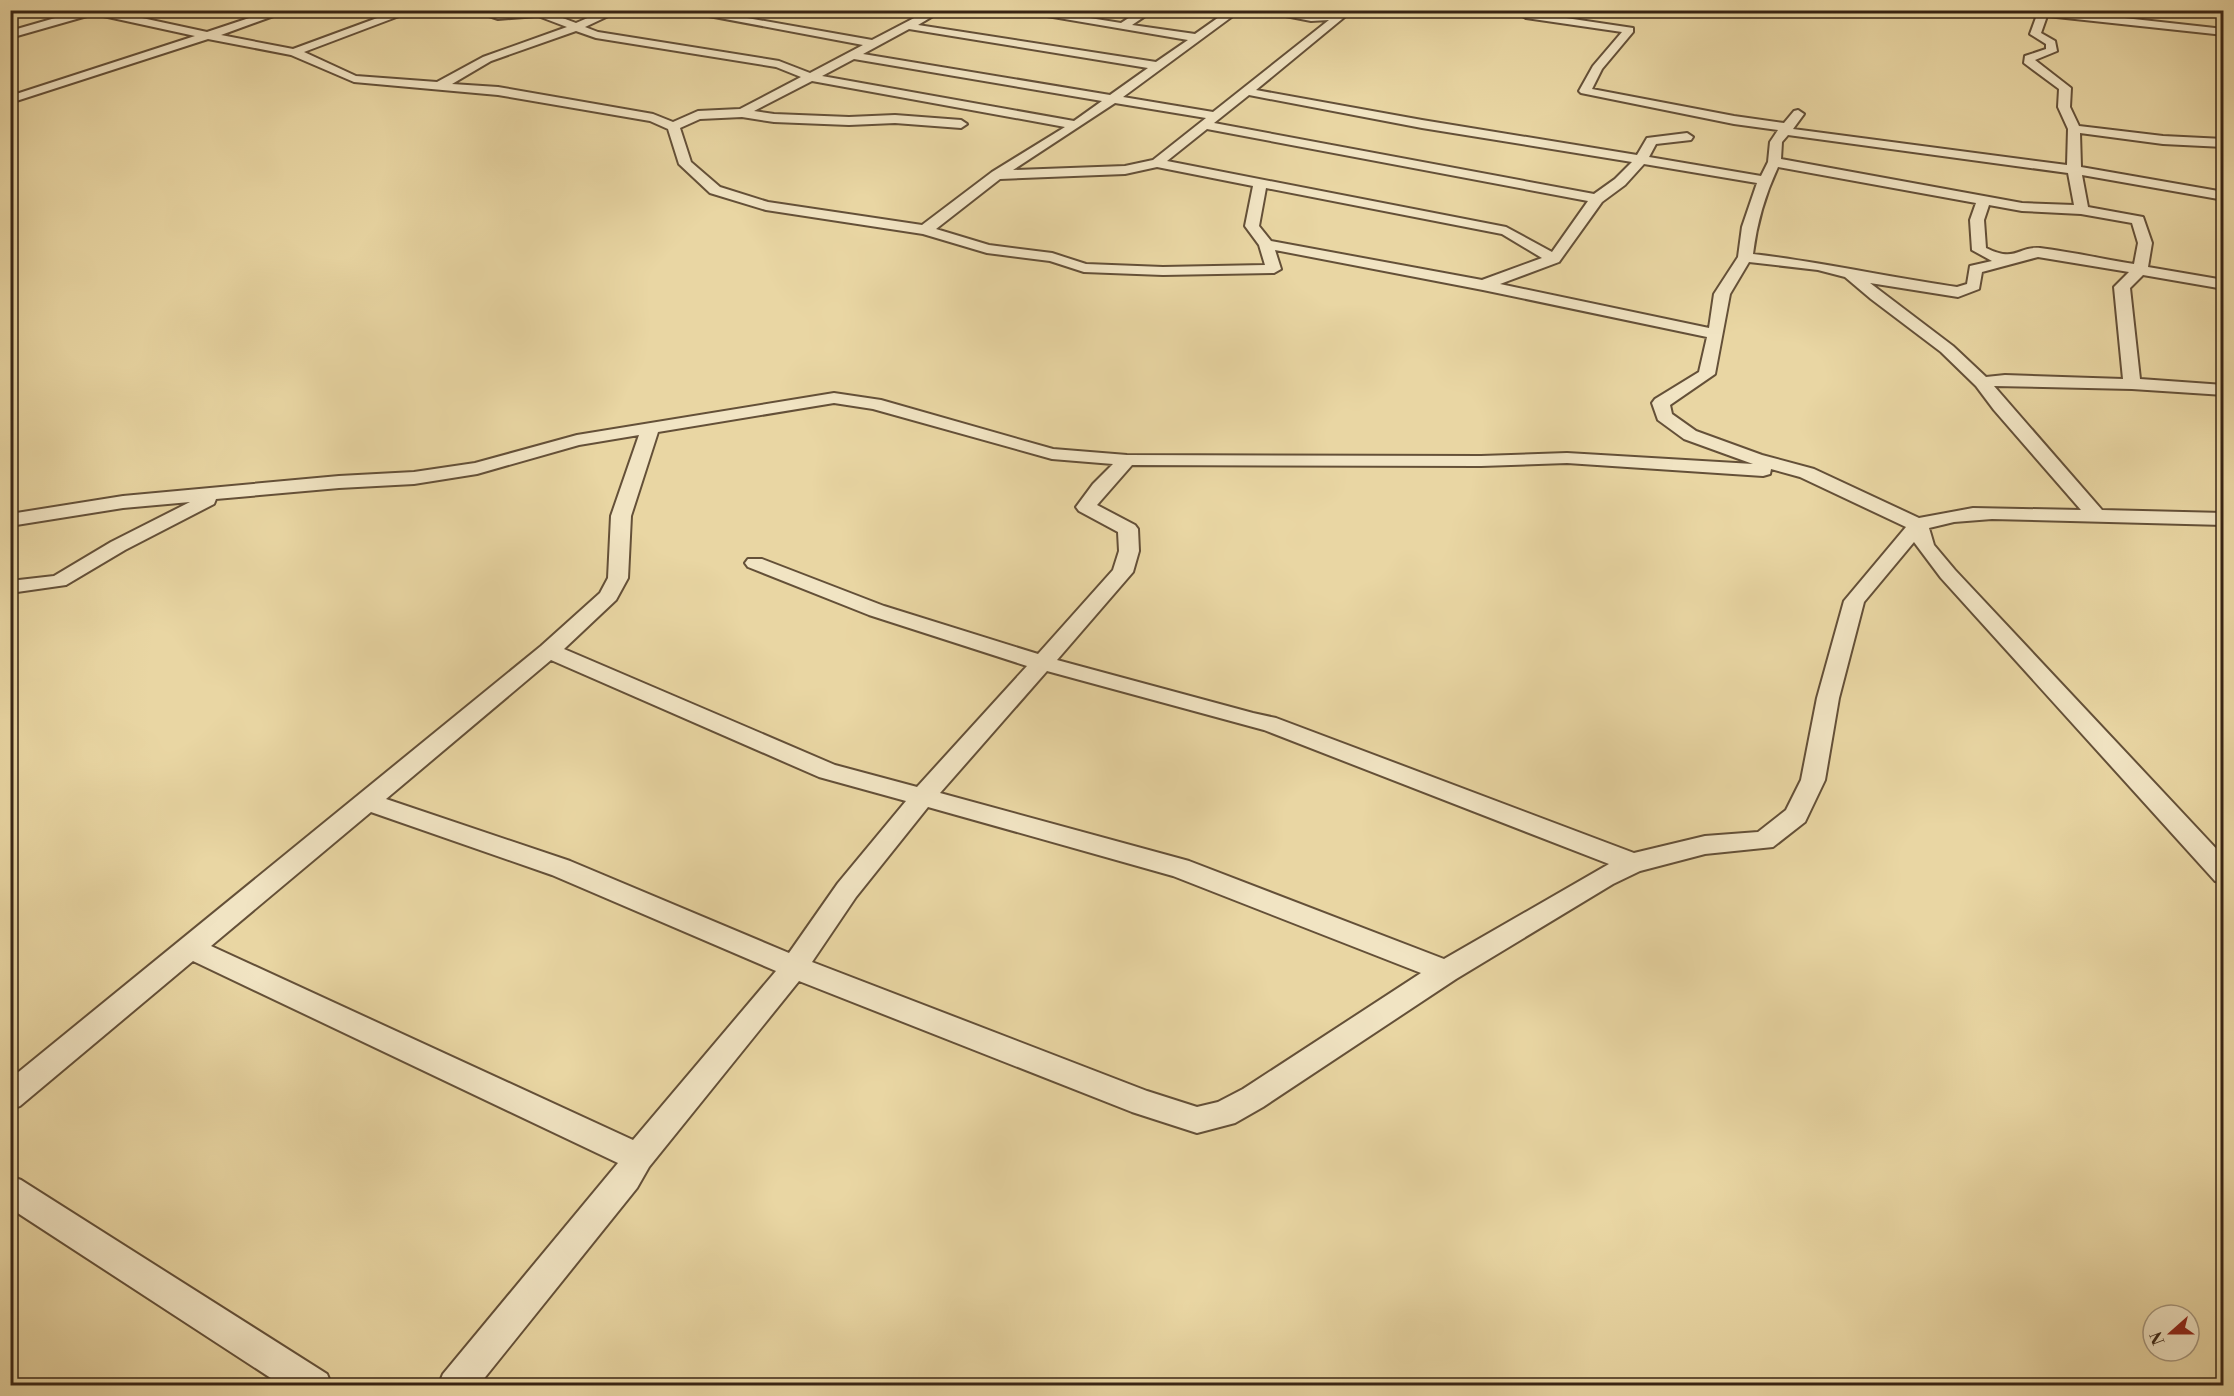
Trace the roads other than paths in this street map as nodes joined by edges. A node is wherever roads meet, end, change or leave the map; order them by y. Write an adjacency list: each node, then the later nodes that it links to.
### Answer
1 (285, 10): 24 (street)
2 (410, 10): 27 (street)
3 (476, 10): 21 (street)
4 (616, 10): 21 (street)
5 (682, 10): 26 (street)
6 (896, 10): 15 (street)
7 (1017, 10): 20 (street)
8 (1149, 10): 20 (street)
9 (1260, 10): 16 (street)
10 (2027, 10): 14 (street)
11 (93, 11): 18 (street); 23 (street)
12 (1237, 11): 25 (street)
13 (160, 12): 18 (street)
14 (2043, 12): 22 (street); 46 (street)
15 (933, 13): 19 (street)
16 (1345, 13): 33 (street)
17 (1526, 16): 45 (street)
18 (139, 22): 24 (street)
19 (907, 26): 26 (street); 29 (street)
20 (1124, 27): 25 (street)
21 (574, 28): 31 (street); 32 (street)
22 (2223, 32)
23 (10, 35)
24 (208, 36): 27 (street); 36 (street)
25 (1198, 38): 29 (street)
26 (874, 44): 28 (street)
27 (294, 52): 32 (street)
28 (852, 55): 30 (street); 31 (street)
29 (1158, 66): 35 (street)
30 (942, 70): 34 (street); 35 (street)
31 (810, 77): 34 (street); 37 (street)
32 (438, 86): 44 (street)
33 (1245, 91): 39 (street); 49 (street)
34 (899, 93): 40 (street); 42 (street)
35 (1113, 99): 39 (street); 42 (street)
36 (10, 100)
37 (742, 113): 40 (street); 44 (street)
38 (1798, 114): 45 (street)
39 (1215, 116): 43 (street)
40 (849, 121): 41 (street)
41 (961, 124)
42 (1076, 125): 53 (street)
43 (1203, 125): 51 (street); 57 (street)
44 (673, 127): 60 (street)
45 (1785, 129): 50 (street); 52 (street)
46 (2074, 129): 48 (street); 52 (street)
47 (1688, 137): 49 (street)
48 (2223, 143)
49 (1640, 161): 54 (street); 57 (street)
50 (1774, 162): 54 (street); 58 (street)
51 (1156, 163): 53 (street); 55 (street)
52 (2074, 171): 56 (street); 59 (street)
53 (998, 175): 60 (street)
54 (1764, 180): 62 (street)
55 (1260, 183): 61 (street); 63 (street)
56 (2223, 196)
57 (1598, 199): 63 (street)
58 (1984, 201): 59 (street); 64 (street)
59 (2081, 210): 65 (street)
60 (925, 230): 61 (street)
61 (1266, 244): 67 (street)
62 (1745, 257): 66 (street); 69 (street)
63 (1554, 259): 67 (street)
64 (2013, 260): 65 (street); 66 (street)
65 (2140, 270): 68 (street); 71 (street)
66 (1850, 274): 70 (street)
67 (1483, 285): 69 (street)
68 (2223, 285)
69 (1716, 334): 75 (street)
70 (1982, 382): 71 (street); 77 (street)
71 (2132, 384): 72 (street)
72 (2223, 390)
73 (651, 428): 74 (street); 76 (street); 83 (street)
74 (1127, 460): 75 (street); 84 (street)
75 (1807, 473): 80 (street)
76 (217, 495): 79 (street); 82 (street)
77 (2096, 515): 78 (street); 80 (street)
78 (2223, 519)
79 (10, 520)
80 (1918, 525): 87 (street); 88 (street)
81 (755, 563): 84 (street)
82 (10, 587)
83 (549, 651): 85 (street); 86 (street)
84 (1042, 664): 85 (street); 87 (street)
85 (921, 799): 90 (street); 91 (street)
86 (368, 802): 89 (street); 90 (street)
87 (1633, 863): 91 (street)
88 (2223, 874)
89 (190, 948): 92 (street); 93 (street)
90 (794, 967): 91 (street); 93 (street)
91 (1446, 971)
92 (10, 1098)
93 (638, 1157): 96 (street)
94 (10, 1190): 95 (street)
95 (315, 1386)
96 (456, 1386)

